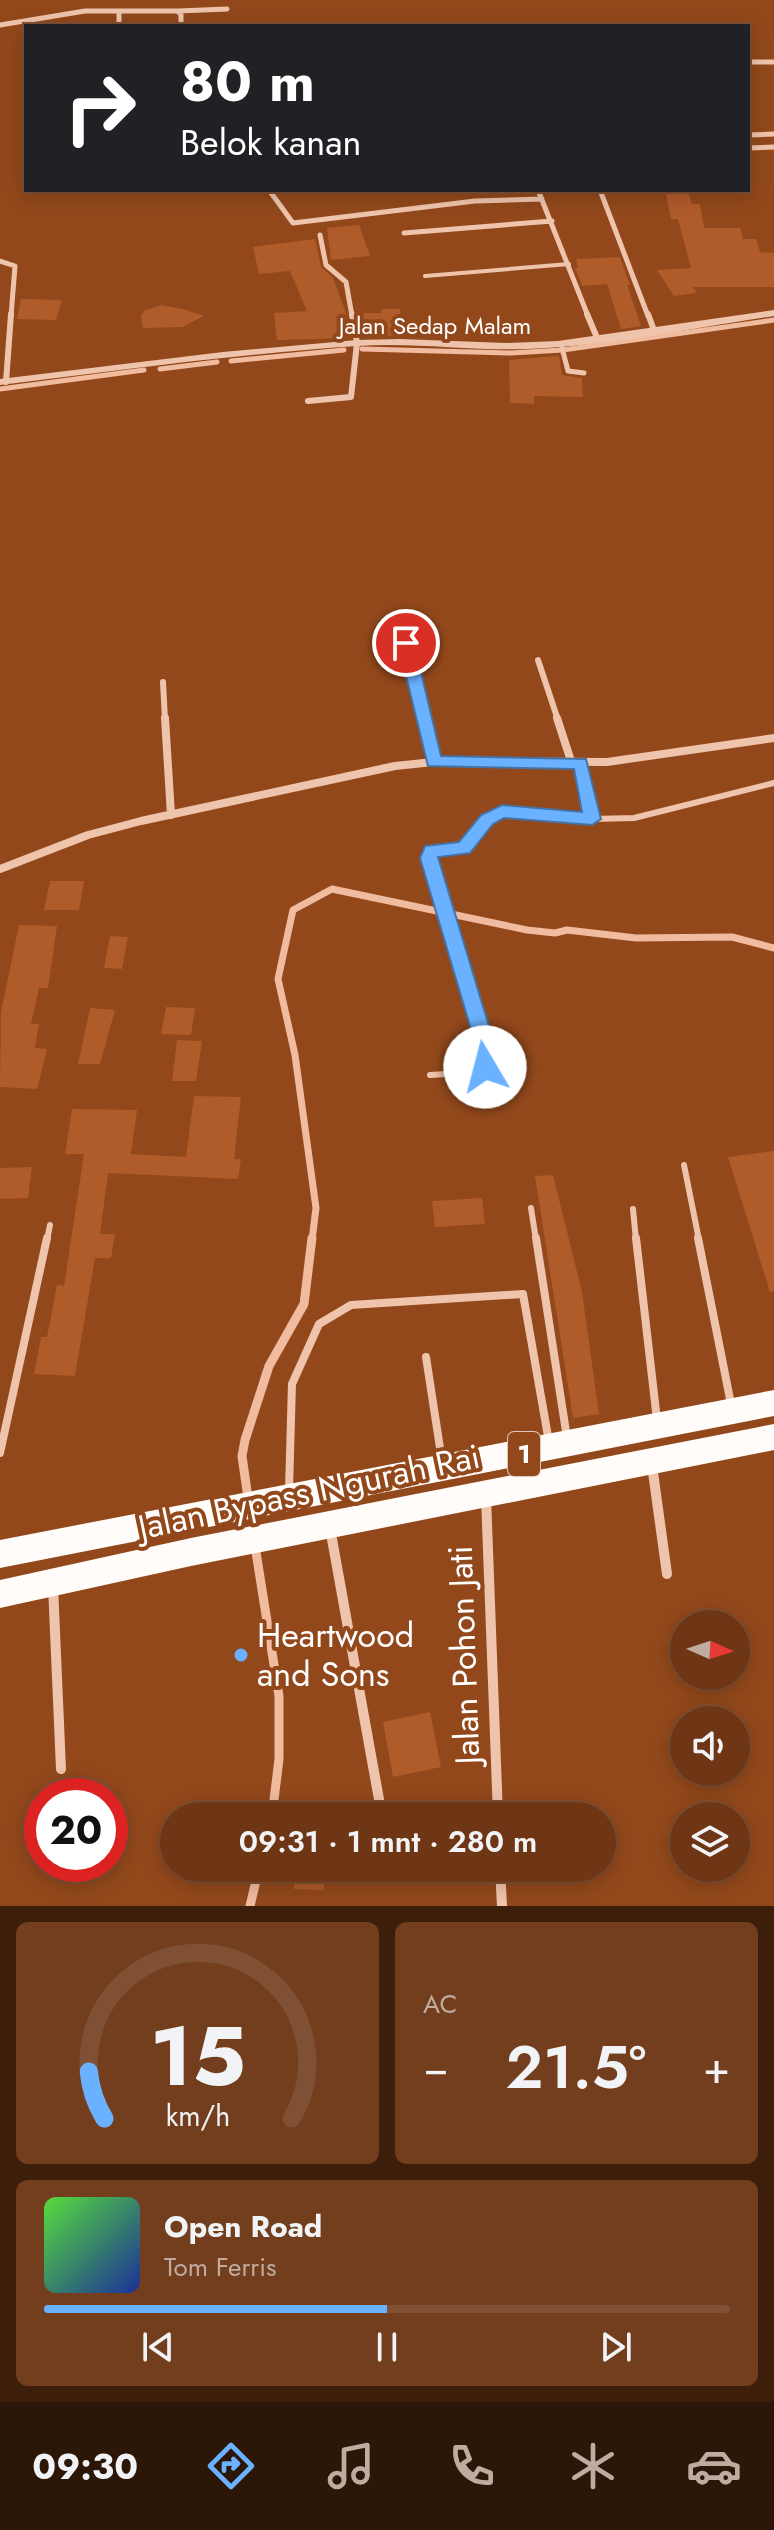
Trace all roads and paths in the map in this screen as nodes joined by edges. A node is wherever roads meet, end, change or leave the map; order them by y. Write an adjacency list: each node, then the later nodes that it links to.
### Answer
1 (227, 9): 2 (street)
2 (177, 11): 3 (street); 5 (street)
3 (119, 13): 4 (street); 6 (street)
4 (119, 24)
5 (181, 24)
6 (0, 25)
7 (750, 62): 8 (street)
8 (774, 62)
9 (774, 134): 10 (street)
10 (750, 135)
11 (774, 147): 12 (street)
12 (750, 148)
13 (270, 192): 16 (street)
14 (539, 192): 16 (street)
15 (601, 192): 24 (street)
16 (542, 199): 17 (street)
17 (552, 221): 18 (street); 21 (street)
18 (404, 233)
19 (320, 235): 26 (street)
20 (0, 261): 29 (street)
21 (569, 264): 22 (lane); 25 (street)
22 (425, 276)
23 (774, 313): 24 (street, Jalan Sedap Malam)
24 (655, 333): 25 (street, Jalan Sedap Malam)
25 (598, 340): 27 (street, Jalan Sedap Malam)
26 (356, 348): 27 (street, Jalan Sedap Malam); 29 (street, Jalan Sedap Malam); 30 (street)
27 (562, 349): 28 (lane)
28 (584, 373)
29 (3, 382)
30 (308, 401)
31 (406, 643): 35 (street)
32 (538, 660): 36 (street)
33 (163, 682): 38 (street)
34 (774, 738): 36 (street)
35 (434, 762): 36 (street); 38 (street)
36 (576, 763): 39 (lane)
37 (774, 783): 39 (lane)
38 (171, 815): 40 (street)
39 (592, 819): 41 (lane)
40 (0, 869)
41 (430, 1075)
42 (684, 1165): 48 (lane)
43 (531, 1208): 51 (lane)
44 (633, 1209): 49 (lane)
45 (50, 1225): 52 (lane)
46 (426, 1357): 54 (lane)
47 (774, 1403): 48 (highway, Jalan Bypass Ngurah Rai / 1)
48 (733, 1410): 49 (highway, Jalan Bypass Ngurah Rai / 1)
49 (658, 1427): 51 (highway, Jalan Bypass Ngurah Rai / 1)
50 (774, 1437): 53 (highway, Jalan Bypass Ngurah Rai / 1)
51 (560, 1447): 54 (highway, Jalan Bypass Ngurah Rai / 1); 56 (lane)
52 (0, 1453)
53 (651, 1461): 55 (highway, Jalan Bypass Ngurah Rai / 1); 59 (street)
54 (444, 1469): 56 (highway, Jalan Bypass Ngurah Rai / 1)
55 (486, 1492): 57 (highway, Jalan Bypass Ngurah Rai / 1); 64 (street, Jalan Pohon Jati)
56 (281, 1500): 58 (highway, Jalan Bypass Ngurah Rai / 1)
57 (330, 1523): 60 (highway, Jalan Bypass Ngurah Rai / 1); 63 (street)
58 (0, 1554)
59 (667, 1574)
60 (53, 1582): 61 (highway, Jalan Bypass Ngurah Rai / 1); 62 (street)
61 (0, 1594)
62 (61, 1769)
63 (380, 1802)
64 (497, 1802)
65 (501, 1882): 66 (street)
66 (502, 1906)

